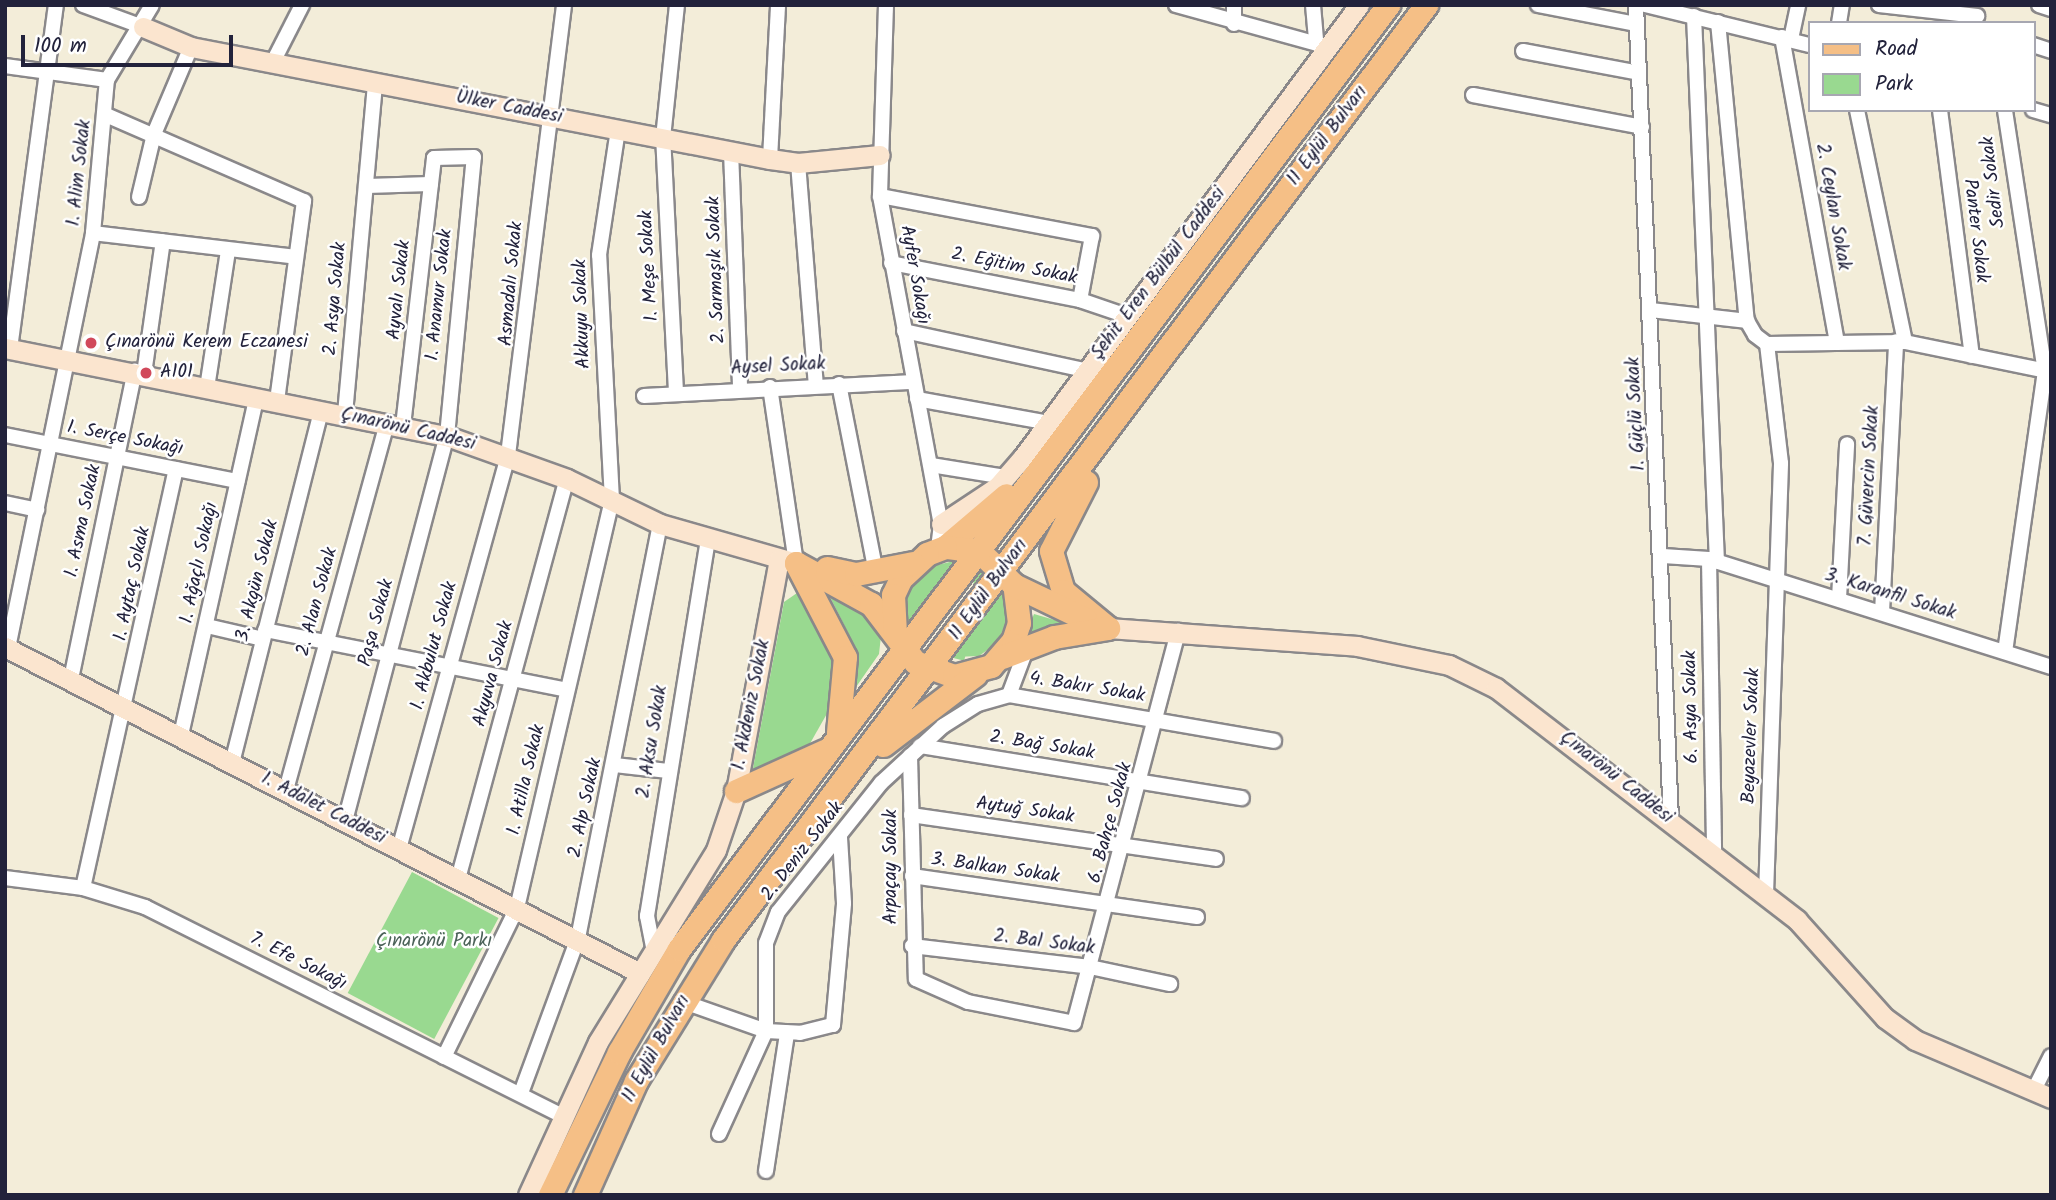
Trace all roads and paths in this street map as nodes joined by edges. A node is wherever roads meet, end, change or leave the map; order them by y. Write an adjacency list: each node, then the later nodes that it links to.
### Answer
1 (56, 5): 35 (street)
2 (83, 5): 27 (street)
3 (152, 5): 27 (street)
4 (302, 5): 33 (street)
5 (564, 5): 44 (street, Asmadalı Sokak)
6 (677, 5): 48 (street, 1. Meşe Sokak)
7 (778, 5): 52 (street)
8 (886, 5): 50 (street, Ayfer Sokağı)
9 (1177, 5): 25 (street)
10 (1234, 5): 25 (street)
11 (1313, 5): 29 (street)
12 (1359, 5): 29 (main road, Şehit Eren Bülbül Caddesi)
13 (1388, 5): 78 (main road, 11 Eylül Bulvarı)
14 (1426, 5): 73 (main road, 11 Eylül Bulvarı)
15 (1538, 5): 26 (street)
16 (1636, 5): 26 (street, 1. Güçlü Sokak)
17 (1645, 5): 23 (street)
18 (1798, 5): 28 (street)
19 (1879, 5): 22 (street)
20 (2039, 5): 21 (street)
21 (2051, 9)
22 (1977, 15)
23 (1694, 16): 24 (street); 66 (street)
24 (1718, 22): 28 (street); 67 (street)
25 (1234, 24): 29 (street)
26 (1636, 24): 36 (street, 1. Güçlü Sokak)
27 (143, 27): 31 (main road, Ülker Caddesi); 37 (street)
28 (1787, 38): 30 (street); 70 (street, 2. Ceylan Sokak)
29 (1322, 43): 65 (main road, Şehit Eren Bülbül Caddesi)
30 (1808, 45)
31 (191, 47): 33 (main road, Ülker Caddesi); 47 (street)
32 (1523, 51): 36 (street)
33 (272, 62): 38 (main road, Ülker Caddesi)
34 (5, 66): 35 (street)
35 (45, 69): 37 (street); 72 (street)
36 (1639, 73): 45 (street, 1. Güçlü Sokak)
37 (107, 80): 43 (street, 1. Alim Sokak)
38 (375, 82): 44 (main road, Ülker Caddesi); 55 (street, 2. Asya Sokak)
39 (1473, 95): 45 (street)
40 (1857, 112): 69 (street, 7. Güvercin Sokak)
41 (1940, 112): 75 (street, Panter Sokak)
42 (2005, 112): 77 (street, Sedir Sokak)
43 (106, 115): 47 (street); 58 (street, 1. Alim Sokak)
44 (551, 116): 46 (main road, Ülker Caddesi); 98 (street, Asmadalı Sokak)
45 (1642, 127): 64 (street, 1. Güçlü Sokak)
46 (618, 129): 48 (main road, Ülker Caddesi); 105 (street, Akkuyu Sokak)
47 (154, 134): 57 (street); 61 (street)
48 (663, 138): 49 (main road, Ülker Caddesi); 85 (street, 1. Meşe Sokak)
49 (732, 151): 52 (main road, Ülker Caddesi); 84 (street, 2. Sarmaşık Sokak)
50 (880, 155): 53 (main road, Ülker Caddesi); 56 (street, Ayfer Sokağı)
51 (434, 158): 54 (street, Ayvalı Sokak); 95 (street, 1. Anamur Sokak)
52 (770, 159): 53 (main road, Ülker Caddesi)
53 (798, 163): 81 (street)
54 (431, 184): 55 (street); 92 (street, Ayvalı Sokak)
55 (366, 186): 91 (street, 2. Asya Sokak)
56 (880, 196): 62 (street, Ayfer Sokağı); 63 (street)
57 (139, 197)
58 (93, 233): 59 (street); 74 (street, 1. Alim Sokak)
59 (163, 241): 60 (street); 76 (street, 1. Asma Sokak)
60 (228, 250): 61 (street); 83 (street)
61 (296, 257): 89 (street)
62 (891, 263): 63 (street, 2. Eğitim Sokak); 68 (street, Ayfer Sokağı)
63 (1080, 300): 65 (street, 2. Eğitim Sokak)
64 (1651, 310): 66 (street); 113 (street, 1. Güçlü Sokak)
65 (1127, 316): 78 (main road, Şehit Eren Bülbül Caddesi)
66 (1708, 317): 67 (street); 115 (street)
67 (1746, 321): 71 (street)
68 (904, 331): 78 (street); 79 (street, Ayfer Sokağı)
69 (1900, 342): 70 (street); 75 (street); 121 (street, 7. Güvercin Sokak)
70 (1837, 343): 71 (street)
71 (1767, 344): 119 (street, Beyazevler Sokak)
72 (8, 349): 74 (main road, Çınarönü Caddesi)
73 (1167, 352): 118 (main road, 11 Eylül Bulvarı); 123 (main road)
74 (70, 356): 76 (main road, Çınarönü Caddesi); 96 (street, 1. Alim Sokak)
75 (1972, 356): 77 (street)
76 (139, 372): 83 (main road, Çınarönü Caddesi); 99 (street, 1. Asma Sokak)
77 (2048, 372): 130 (street, Sedir Sokak)
78 (1097, 375): 93 (main road, 11 Eylül Bulvarı)
79 (914, 382): 80 (street, Aysel Sokak); 88 (street, Ayfer Sokağı)
80 (839, 384): 81 (street, Aysel Sokak); 117 (street)
81 (816, 385): 82 (street, Aysel Sokak)
82 (770, 387): 84 (street, Aysel Sokak); 114 (street)
83 (207, 388): 87 (main road, Çınarönü Caddesi)
84 (740, 388): 85 (street, Aysel Sokak)
85 (676, 392): 86 (street, Aysel Sokak)
86 (644, 396)
87 (256, 399): 89 (main road, Çınarönü Caddesi); 104 (street, 1. Ağaçlı Sokağı)
88 (917, 399): 93 (street); 100 (street, Ayfer Sokağı)
89 (277, 402): 90 (main road, Çınarönü Caddesi)
90 (321, 410): 91 (main road, Çınarönü Caddesi); 125 (street, 3. Akgün Sokak)
91 (345, 414): 92 (main road, Çınarönü Caddesi)
92 (395, 425): 95 (main road, Çınarönü Caddesi); 127 (street, 2. Alan Sokak)
93 (1060, 425): 102 (main road); 111 (main road); 112 (main road, 11 Eylül Bulvarı)
94 (5, 435): 96 (street, 1. Serçe Sokağı)
95 (447, 436): 98 (main road, Çınarönü Caddesi); 131 (street, Paşa Sokak)
96 (51, 443): 99 (street, 1. Serçe Sokağı); 107 (street, 1. Alim Sokak)
97 (1847, 444): 120 (street)
98 (508, 455): 103 (main road, Çınarönü Caddesi); 133 (street, 1. Akbulut Sokak)
99 (117, 457): 101 (street, 1. Serçe Sokağı); 137 (street, 1. Asma Sokak)
100 (931, 465): 102 (street); 109 (street, Ayfer Sokağı)
101 (176, 468): 104 (street, 1. Serçe Sokağı); 141 (street, 1. Aytaç Sokak)
102 (1005, 477): 109 (main road)
103 (567, 479): 105 (main road, Çınarönü Caddesi); 138 (street, Akyuva Sokak)
104 (238, 481): 122 (street, 1. Ağaçlı Sokağı)
105 (612, 499): 108 (main road, Çınarönü Caddesi); 139 (street, 1. Atilla Sokak)
106 (5, 503): 107 (street)
107 (37, 510): 129 (street, 1. Alim Sokak)
108 (660, 524): 110 (main road, Çınarönü Caddesi); 148 (street, 2. Alp Sokak)
109 (941, 524): 111 (street, Ayfer Sokağı)
110 (708, 539): 114 (main road, Çınarönü Caddesi); 149 (street, 2. Aksu Sokak)
111 (942, 548): 112 (main road); 116 (main road)
112 (979, 551): 118 (main road); 126 (main road, 11 Eylül Bulvarı)
113 (1664, 556): 115 (street, 3. Karanfil Sokak); 157 (street, 1. Güçlü Sokak)
114 (788, 561): 117 (main road); 126 (main road); 145 (main road); 153 (main road, 1. Akdeniz Sokak)
115 (1713, 561): 119 (street, 3. Karanfil Sokak); 161 (street, 6. Asya Sokak)
116 (913, 563): 117 (main road); 126 (main road)
117 (876, 572)
118 (1009, 577): 123 (main road); 132 (main road); 135 (main road, 11 Eylül Bulvarı)
119 (1777, 579): 120 (street, 3. Karanfil Sokak); 167 (street, Beyazevler Sokak)
120 (1839, 599): 121 (street, 3. Karanfil Sokak)
121 (1882, 612): 130 (street, 3. Karanfil Sokak)
122 (207, 626): 125 (street); 143 (street, 1. Ağaçlı Sokağı)
123 (1108, 628): 124 (main road, Çınarönü Caddesi); 128 (main road)
124 (1178, 631): 142 (street, 6. Bahçe Sokak); 157 (main road, Çınarönü Caddesi)
125 (264, 634): 127 (street); 147 (street, 3. Akgün Sokak)
126 (899, 641): 135 (main road); 145 (main road, 11 Eylül Bulvarı)
127 (327, 642): 131 (street); 152 (street, 2. Alan Sokak)
128 (1027, 647): 132 (main road); 140 (street)
129 (6, 648): 137 (main road, 1. Adalet Caddesi)
130 (2005, 652): 134 (street, 3. Karanfil Sokak)
131 (389, 654): 133 (street); 156 (street, Paşa Sokak)
132 (1002, 657): 136 (main road)
133 (450, 667): 138 (street); 160 (street, 1. Akbulut Sokak)
134 (2051, 667)
135 (930, 671): 136 (main road); 150 (main road, 11 Eylül Bulvarı)
136 (978, 672): 150 (main road)
137 (71, 679): 141 (main road, 1. Adalet Caddesi)
138 (512, 679): 139 (street); 165 (street, Akyuva Sokak)
139 (567, 690): 169 (street, 1. Atilla Sokak)
140 (1009, 695): 142 (street, 4. Bakır Sokak); 146 (street, 4. Bakır Sokak)
141 (127, 707): 143 (main road, 1. Adalet Caddesi); 166 (street, 1. Aytaç Sokak)
142 (1157, 719): 144 (street, 4. Bakır Sokak); 151 (street, 6. Bahçe Sokak)
143 (181, 734): 147 (main road, 1. Adalet Caddesi)
144 (1274, 741)
145 (834, 742): 153 (main road); 189 (main road, 11 Eylül Bulvarı)
146 (915, 751): 151 (street, 2. Bağ Sokak); 155 (street, Arpaçay Sokak); 158 (street, 2. Deniz Sokak)
147 (232, 763): 152 (main road, 1. Adalet Caddesi)
148 (615, 765): 149 (street); 171 (street, 2. Alp Sokak)
149 (668, 771): 173 (street, 2. Aksu Sokak)
150 (847, 773): 177 (main road, 11 Eylül Bulvarı)
151 (1143, 781): 154 (street, 2. Bağ Sokak); 159 (street, 6. Bahçe Sokak)
152 (286, 790): 156 (main road, 1. Adalet Caddesi)
153 (736, 791): 173 (main road, 1. Akdeniz Sokak)
154 (1242, 798)
155 (911, 815): 159 (street, Aytuğ Sokak); 163 (street, Arpaçay Sokak)
156 (345, 821): 160 (main road, 1. Adalet Caddesi)
157 (1671, 821): 161 (main road, Çınarönü Caddesi)
158 (840, 837): 179 (street, 2. Deniz Sokak); 180 (street)
159 (1126, 844): 162 (street, Aytuğ Sokak); 168 (street, 6. Bahçe Sokak)
160 (400, 849): 165 (main road, 1. Adalet Caddesi)
161 (1714, 853): 167 (main road, Çınarönü Caddesi)
162 (1216, 859)
163 (912, 876): 168 (street, 3. Balkan Sokak); 172 (street, Arpaçay Sokak)
164 (5, 878): 166 (street, 7. Efe Sokağı)
165 (458, 878): 169 (main road, 1. Adalet Caddesi)
166 (83, 888): 182 (street, 7. Efe Sokağı)
167 (1766, 894): 184 (main road, Çınarönü Caddesi)
168 (1108, 904): 170 (street, 3. Balkan Sokak); 174 (street, 6. Bahçe Sokak)
169 (517, 908): 171 (main road, 1. Adalet Caddesi); 182 (street, 1. Atilla Sokak)
170 (1198, 917)
171 (578, 938): 175 (main road, 1. Adalet Caddesi); 183 (street, 2. Alp Sokak)
172 (912, 946): 174 (street, 2. Bal Sokak); 178 (street, Arpaçay Sokak)
173 (654, 952): 175 (main road, 1. Akdeniz Sokak)
174 (1090, 967): 176 (street, 2. Bal Sokak); 178 (street, 6. Bahçe Sokak)
175 (640, 973): 185 (main road, 1. Akdeniz Sokak)
176 (1170, 984)
177 (681, 1001): 179 (street); 190 (main road, 11 Eylül Bulvarı)
178 (1074, 1023)
179 (766, 1031): 180 (street); 186 (street)
180 (787, 1033): 187 (street)
181 (2051, 1056): 184 (street)
182 (444, 1058): 183 (street, 7. Efe Sokağı)
183 (521, 1093): 185 (street, 7. Efe Sokağı)
184 (2042, 1095)
185 (563, 1116): 188 (main road, 1. Akdeniz Sokak)
186 (719, 1135)
187 (766, 1171)
188 (528, 1195)
189 (550, 1195)
190 (585, 1195)

